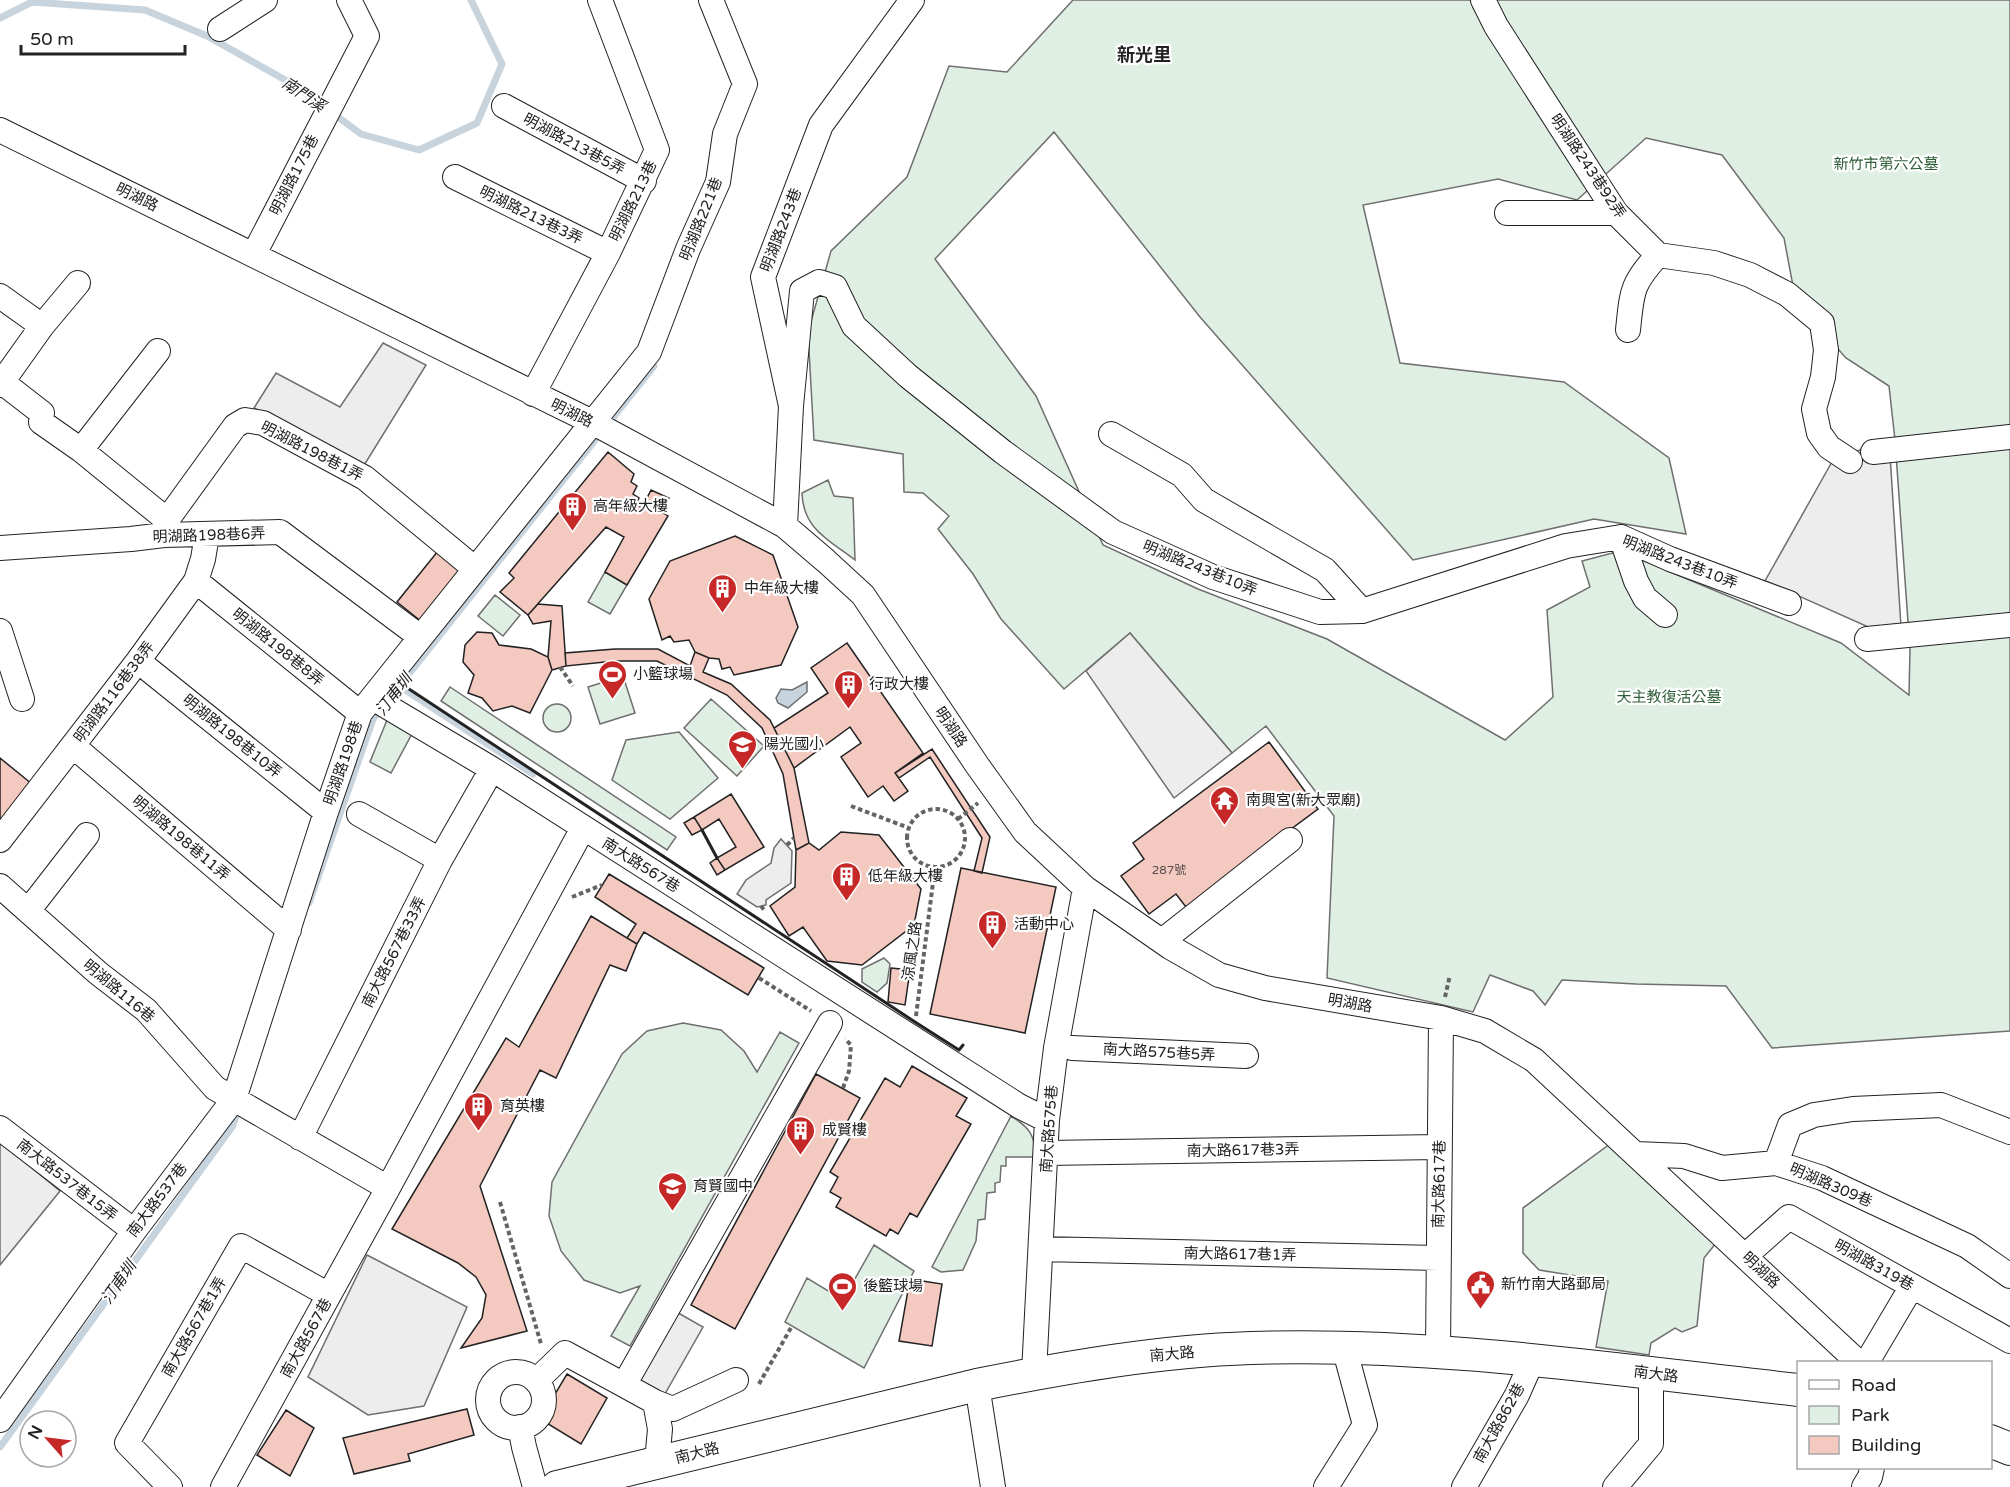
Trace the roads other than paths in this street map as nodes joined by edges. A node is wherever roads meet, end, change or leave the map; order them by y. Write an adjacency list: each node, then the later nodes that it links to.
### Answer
1 (265, 0): 7 (street)
2 (349, 0): 15 (street, 明湖路175巷)
3 (600, 0): 11 (street, 明湖路213巷)
4 (711, 0): 25 (street, 明湖路221巷)
5 (912, 0): 24 (street, 明湖路243巷)
6 (1483, 0): 13 (street, 明湖路243巷92弄)
7 (220, 29)
8 (504, 106): 11 (street, 明湖路213巷5弄)
9 (0, 130): 15 (street, 明湖路)
10 (455, 177): 14 (street, 明湖路213巷3弄)
11 (644, 181): 14 (street, 明湖路213巷)
12 (1507, 213): 13 (street)
13 (1616, 213): 16 (street, 明湖路243巷92弄)
14 (608, 253): 23 (street, 明湖路213巷)
15 (254, 254): 23 (street, 明湖路)
16 (1658, 255): 20 (street); 30 (street)
17 (78, 283): 19 (street)
18 (0, 296): 19 (street)
19 (42, 326): 22 (street)
20 (1628, 330)
21 (158, 351): 28 (street)
22 (1, 384): 28 (street)
23 (533, 394): 25 (street, 明湖路)
24 (791, 406): 31 (street, 明湖路243巷); 39 (street, 明湖路243巷10弄)
25 (592, 422): 31 (street, 明湖路); 36 (street, 明湖路198巷)
26 (1111, 434): 39 (street)
27 (2010, 437): 29 (street)
28 (81, 450): 32 (street)
29 (1873, 452)
30 (1850, 461)
31 (785, 526): 58 (street, 明湖路)
32 (166, 527): 33 (street, 明湖路198巷6弄); 35 (street, 明湖路198巷6弄); 36 (street, 明湖路198巷1弄)
33 (207, 535): 37 (street, 明湖路116巷38弄); 43 (street, 明湖路198巷6弄)
34 (1621, 537): 38 (street, 明湖路243巷10弄); 39 (street, 明湖路243巷10弄); 40 (street)
35 (0, 548)
36 (474, 568): 43 (street, 明湖路198巷)
37 (196, 581): 45 (street, 明湖路116巷38弄); 47 (street, 明湖路198巷8弄)
38 (1789, 603)
39 (1362, 611)
40 (1665, 615)
41 (2010, 625): 44 (street)
42 (0, 631): 46 (street)
43 (419, 636): 47 (street, 明湖路198巷)
44 (1867, 639)
45 (138, 661): 48 (street, 明湖路116巷38弄); 50 (street, 明湖路198巷10弄)
46 (22, 699)
47 (376, 707): 49 (street); 50 (street, 明湖路198巷)
48 (72, 746): 54 (street, 明湖路116巷38弄); 60 (street, 明湖路198巷11弄)
49 (492, 769): 52 (street); 56 (street, 南大路567巷33弄)
50 (326, 812): 60 (street, 明湖路198巷)
51 (358, 814): 56 (street)
52 (583, 828): 67 (street, 南大路567巷); 75 (street, 南大路567巷)
53 (87, 835): 59 (street)
54 (0, 840)
55 (1290, 840): 61 (street)
56 (440, 860): 70 (street, 南大路567巷33弄)
57 (0, 885): 59 (street, 明湖路116巷)
58 (1085, 888): 61 (street, 明湖路); 67 (street, 南大路575巷)
59 (28, 910): 66 (street, 明湖路116巷)
60 (289, 930): 66 (street, 明湖路198巷)
61 (1162, 941): 62 (street, 明湖路)
62 (1441, 1018): 71 (street, 南大路617巷); 73 (street, 明湖路)
63 (830, 1023): 93 (street)
64 (1072, 1048): 65 (street, 南大路575巷5弄)
65 (1246, 1056)
66 (234, 1099): 70 (street); 76 (street, 南大路537巷)
67 (1047, 1120): 72 (street, 南大路575巷)
68 (0, 1128): 76 (street, 南大路537巷15弄)
69 (2010, 1132): 74 (street)
70 (300, 1138): 75 (street)
71 (1439, 1147): 72 (street, 南大路617巷3弄); 79 (street, 南大路617巷)
72 (1046, 1153): 77 (street, 南大路575巷)
73 (1636, 1154): 74 (street, 明湖路309巷); 78 (street, 明湖路)
74 (1776, 1163): 80 (street, 明湖路309巷)
75 (388, 1188): 82 (street, 南大路567巷)
76 (134, 1231): 97 (street, 南大路537巷)
77 (1041, 1249): 79 (street, 南大路617巷1弄); 89 (street, 南大路575巷)
78 (1745, 1256): 81 (street, 明湖路319巷); 87 (street, 明湖路)
79 (1438, 1258): 85 (street, 南大路617巷)
80 (2010, 1276)
81 (1912, 1286): 83 (street, 明湖路319巷); 88 (street)
82 (329, 1295): 104 (street, 南大路567巷1弄); 105 (street, 南大路567巷)
83 (2010, 1341)
84 (1344, 1347): 85 (main road, 南大路); 89 (main road, 南大路); 109 (street)
85 (1438, 1350): 86 (main road, 南大路)
86 (1533, 1359): 90 (main road, 南大路); 110 (street, 南大路862巷)
87 (1857, 1361)
88 (1868, 1361)
89 (1034, 1373): 94 (main road, 南大路)
90 (1651, 1374): 95 (main road, 南大路); 103 (street)
91 (736, 1380): 96 (street)
92 (536, 1381): 93 (street); 98 (street); 98 (street)
93 (624, 1385): 96 (street)
94 (976, 1385): 101 (main road, 南大路); 108 (street)
95 (1797, 1390)
96 (655, 1402): 101 (street)
97 (0, 1420)
98 (520, 1427): 106 (street)
99 (1992, 1443): 100 (main road)
100 (2010, 1449)
101 (657, 1462): 107 (main road, 南大路)
102 (1872, 1469): 111 (street)
103 (1624, 1484)
104 (170, 1487)
105 (223, 1487)
106 (535, 1487)
107 (557, 1487)
108 (993, 1487)
109 (1326, 1487)
110 (1464, 1487)
111 (1864, 1487)

